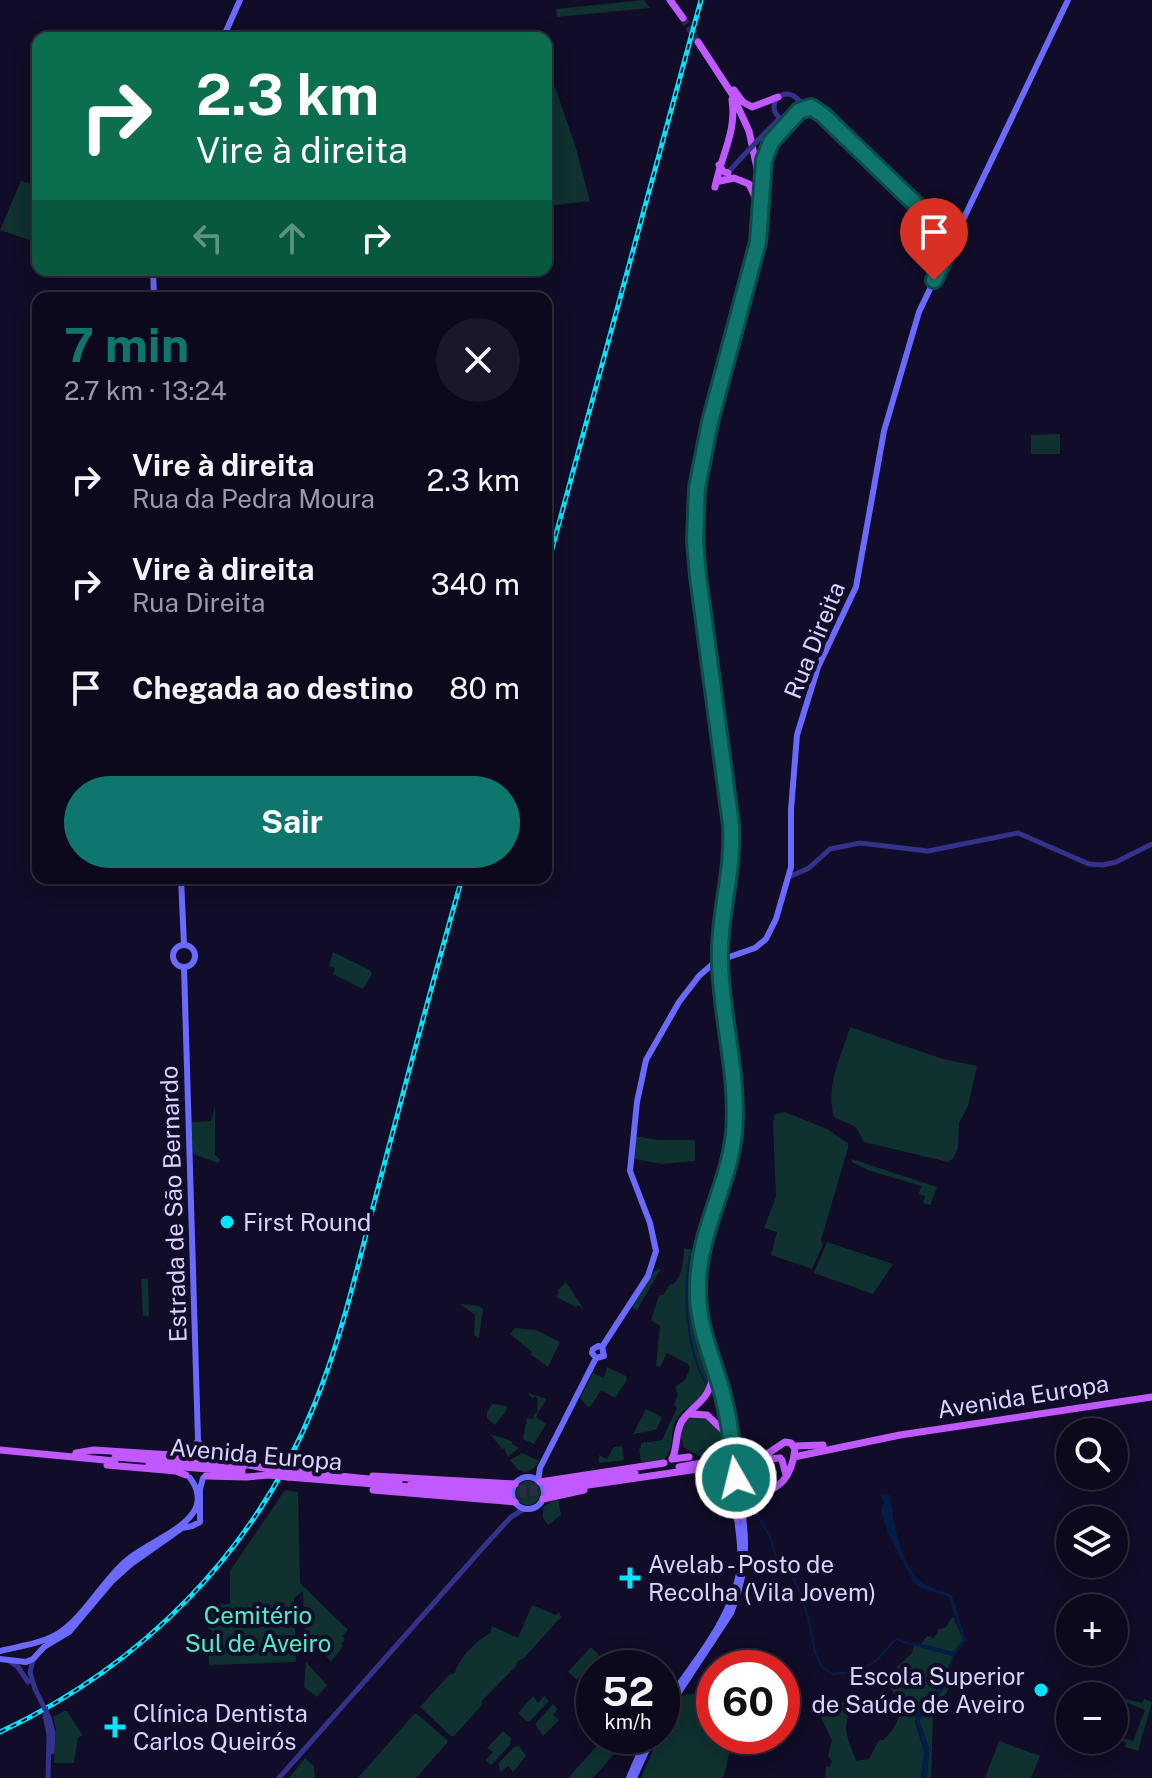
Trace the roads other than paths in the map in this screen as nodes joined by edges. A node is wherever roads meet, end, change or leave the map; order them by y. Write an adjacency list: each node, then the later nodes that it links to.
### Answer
1 (240, 0): 5 (main road)
2 (670, 0): 4 (main road)
3 (1068, 0): 17 (main road, Rua Direita)
4 (683, 18)
5 (226, 32)
6 (698, 42): 7 (main road)
7 (717, 70): 8 (main road); 9 (main road)
8 (732, 94): 14 (main road); 16 (main road)
9 (778, 97): 10 (street); 13 (street)
10 (798, 100): 11 (street); 12 (street)
11 (811, 107): 12 (street); 17 (street)
12 (797, 114): 13 (street); 16 (main road)
13 (780, 118): 15 (street, bridge)
14 (719, 165): 15 (main road); 15 (main road)
15 (731, 173): 18 (main road)
16 (760, 182): 18 (main road)
17 (954, 238): 20 (main road, Rua Direita)
18 (758, 242): 24 (main road, bridge)
19 (1152, 844): 20 (street)
20 (789, 877): 48 (main road, Rua Direita)
21 (181, 884): 22 (main road)
22 (184, 945): 23 (main road); 23 (main road)
23 (184, 967): 31 (main road, Estrada de São Bernardo)
24 (705, 1341): 25 (main road); 49 (main road)
25 (710, 1366): 27 (main road); 28 (main road)
26 (1152, 1397): 29 (main road, Avenida Europa)
27 (690, 1414): 28 (main road); 30 (main road)
28 (726, 1433): 62 (main road)
29 (900, 1435): 32 (main road, Avenida Europa); 39 (main road, Avenida Europa)
30 (679, 1439): 38 (main road); 42 (main road)
31 (198, 1440): 36 (main road, Estrada de São Bernardo); 37 (main road, Estrada de São Bernardo)
32 (792, 1444): 33 (main road, Avenida Europa); 33 (main road); 39 (main road)
33 (778, 1448): 43 (main road, Avenida Europa); 44 (main road)
34 (0, 1449): 35 (main road, Avenida Europa); 40 (main road, Avenida Europa)
35 (76, 1453): 36 (main road); 41 (main road, Avenida Europa)
36 (189, 1455): 37 (main road); 53 (main road, Estrada de São Bernardo)
37 (205, 1456): 51 (main road); 54 (main road, Estrada de São Bernardo)
38 (689, 1457): 42 (main road); 45 (main road)
39 (793, 1458): 44 (main road, Avenida Europa); 62 (main road)
40 (86, 1459): 41 (main road, Avenida Europa); 53 (main road)
41 (115, 1459): 51 (main road, Avenida Europa, bridge)
42 (672, 1459): 46 (main road)
43 (747, 1459): 44 (main road, Avenida Europa); 47 (main road, Avenida Europa, bridge); 58 (main road)
44 (781, 1459): 58 (main road)
45 (705, 1462): 47 (main road, Avenida Europa); 52 (main road, Avenida Europa)
46 (664, 1463): 52 (main road); 57 (main road)
47 (719, 1463): 50 (main road, Avenida Europa)
48 (540, 1468): 55 (main road); 57 (main road)
49 (735, 1468): 58 (main road); 62 (main road)
50 (688, 1470): 57 (main road, Avenida Europa); 62 (main road)
51 (272, 1472): 54 (main road); 56 (main road, Avenida Europa, bridge)
52 (633, 1473): 57 (main road, Avenida Europa)
53 (188, 1477): 54 (main road); 61 (main road, Estrada de São Bernardo)
54 (205, 1477): 63 (main road, Estrada de São Bernardo)
55 (527, 1477): 57 (main road); 59 (main road)
56 (357, 1481): 59 (main road); 59 (main road)
57 (543, 1488): 60 (main road)
58 (761, 1493)
59 (512, 1501): 60 (main road); 60 (street); 74 (street)
60 (524, 1509)
61 (188, 1518): 63 (main road); 64 (main road)
62 (740, 1518): 68 (main road); 71 (main road)
63 (192, 1526): 66 (main road)
64 (28, 1645): 65 (main road); 66 (main road); 67 (main road)
65 (1, 1656): 67 (main road); 69 (street)
66 (33, 1659): 67 (main road); 70 (street)
67 (23, 1662): 69 (street)
68 (680, 1681)
69 (28, 1682): 70 (street)
70 (34, 1690): 73 (street, bridge)
71 (680, 1690)
72 (642, 1754): 75 (main road)
73 (48, 1778)
74 (279, 1778)
75 (632, 1778)

